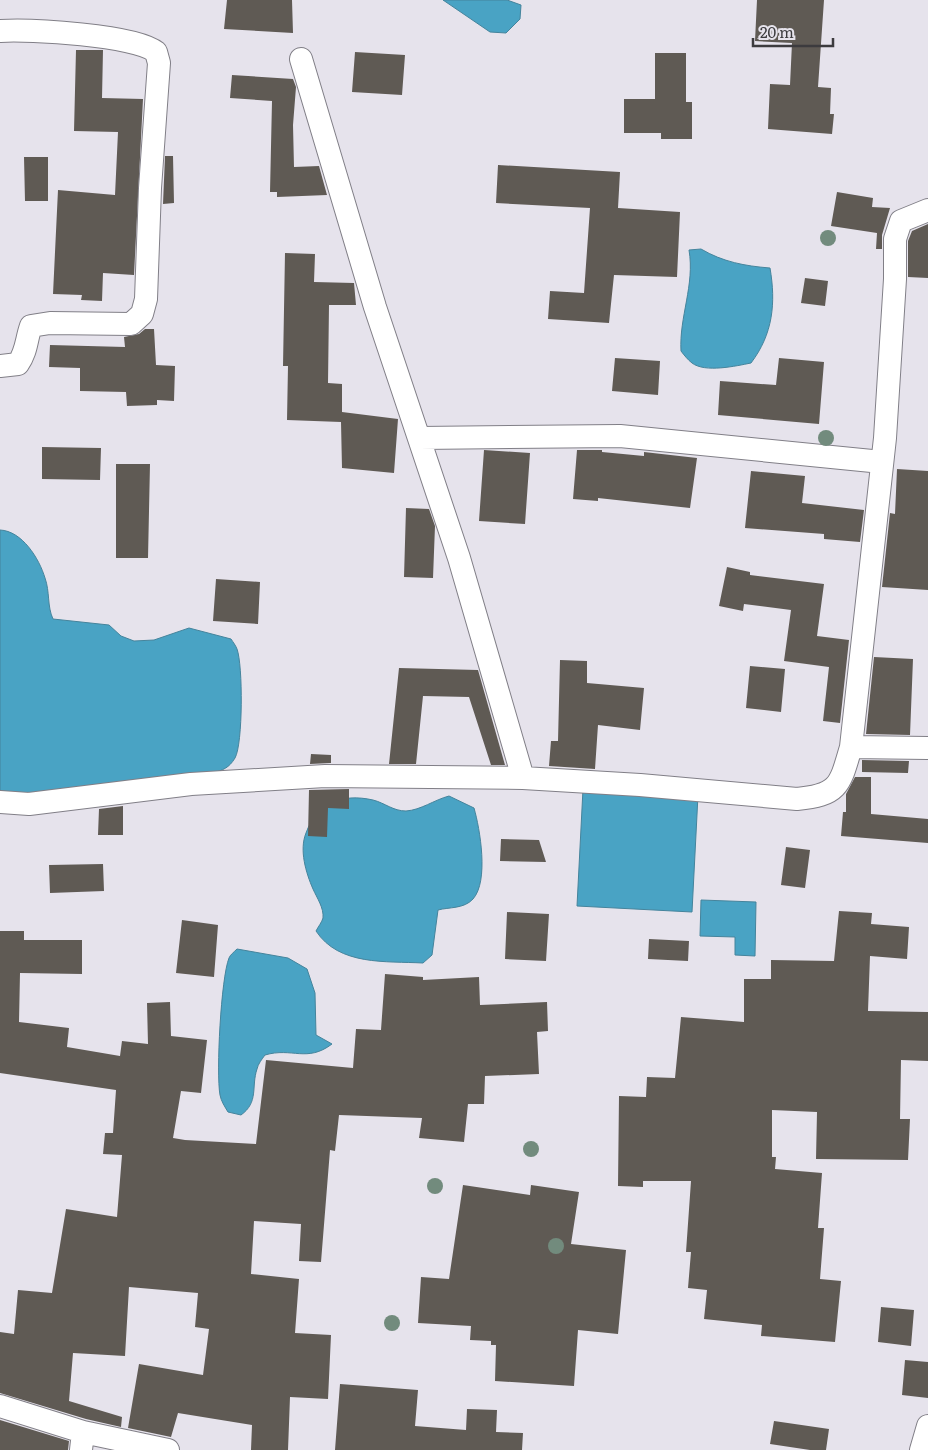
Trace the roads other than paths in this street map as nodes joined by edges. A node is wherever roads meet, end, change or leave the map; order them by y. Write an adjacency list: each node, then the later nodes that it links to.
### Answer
1 (0, 32): 4 (street)
2 (301, 59): 5 (street)
3 (928, 210): 6 (street)
4 (0, 366)
5 (420, 438): 6 (street); 9 (street)
6 (882, 462): 7 (street)
7 (851, 747): 8 (street); 9 (street)
8 (928, 748)
9 (523, 778): 10 (street)
10 (0, 802)
11 (0, 1406): 13 (street)
12 (928, 1426): 15 (street)
13 (82, 1441): 14 (street)
14 (168, 1450)
15 (921, 1450)

